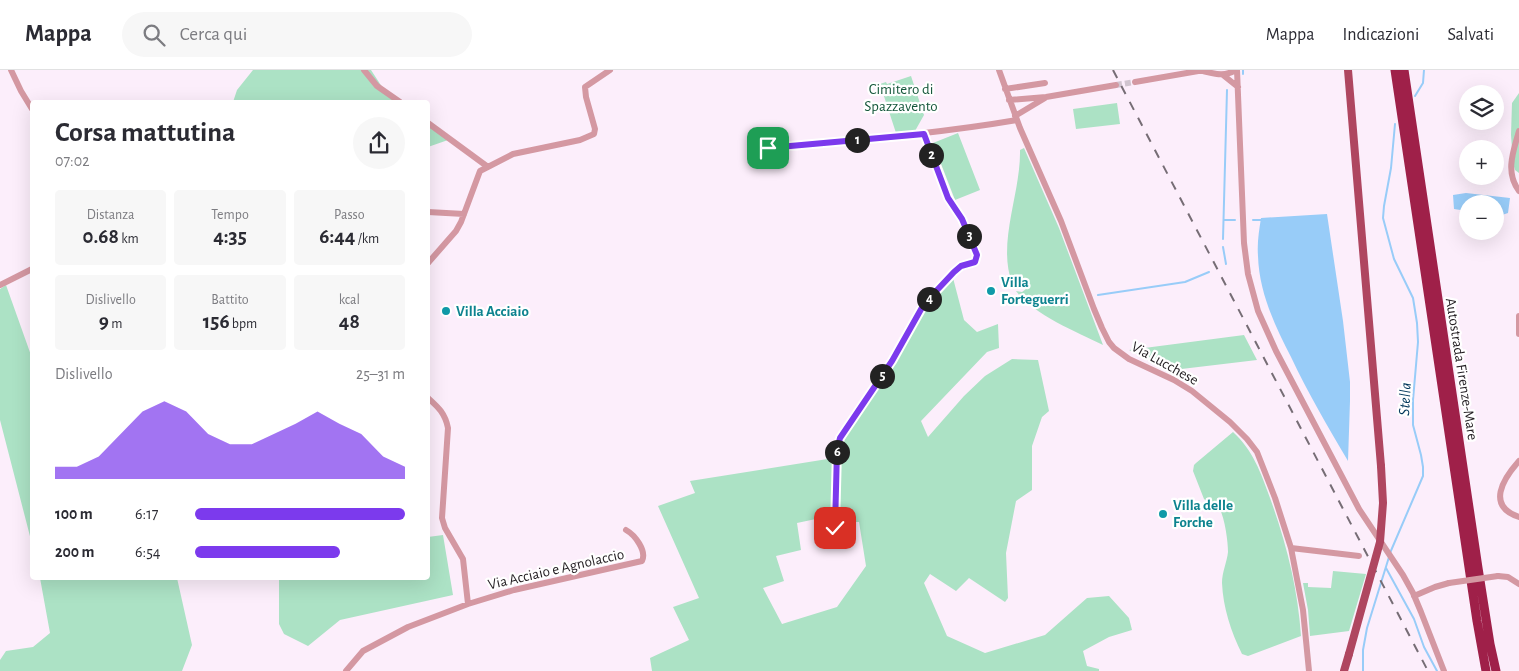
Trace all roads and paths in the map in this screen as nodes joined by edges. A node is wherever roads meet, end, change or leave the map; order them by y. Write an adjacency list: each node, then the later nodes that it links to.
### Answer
1 (11, 70): 19 (street)
2 (364, 70): 17 (street)
3 (610, 70): 25 (street)
4 (999, 70): 15 (street, Via Lucchese)
5 (1203, 70): 10 (street); 11 (street)
6 (1237, 70): 10 (street); 14 (street)
7 (1348, 70): 46 (main road, bridge)
8 (1395, 70): 48 (highway, Autostrada Firenze-Mare)
9 (1404, 70): 49 (highway, Autostrada Firenze-Mare)
10 (1223, 75): 14 (street)
11 (1135, 82)
12 (1045, 83): 15 (street)
13 (1116, 85): 16 (street)
14 (1238, 87): 42 (street)
15 (1005, 89): 18 (street, Via Lucchese)
16 (1046, 97): 18 (street); 20 (street)
17 (397, 100)
18 (1009, 100): 20 (street, Via Lucchese)
19 (30, 106)
20 (1016, 118): 23 (street); 39 (street, Via Lucchese)
21 (430, 123): 25 (street)
22 (1519, 131): 26 (street)
23 (924, 134): 24 (street); 37 (street)
24 (762, 147)
25 (488, 166): 28 (street)
26 (1519, 191)
27 (430, 212): 28 (street)
28 (464, 214): 29 (street)
29 (430, 261)
30 (30, 270): 31 (street)
31 (0, 285)
32 (1519, 316): 33 (street)
33 (1519, 334)
34 (430, 400): 43 (street, Via Acciaio e Agnolaccio)
35 (1519, 461): 36 (street)
36 (1519, 517)
37 (835, 528)
38 (626, 530): 43 (street, Via Acciaio e Agnolaccio)
39 (1291, 548): 40 (street); 45 (street, Via Lucchese)
40 (1360, 556)
41 (1519, 584): 42 (street, bridge)
42 (1414, 596): 47 (street)
43 (468, 604): 44 (street, Via Acciaio e Agnolaccio)
44 (346, 671)
45 (1309, 671)
46 (1344, 671)
47 (1444, 671)
48 (1486, 671)
49 (1496, 671)

